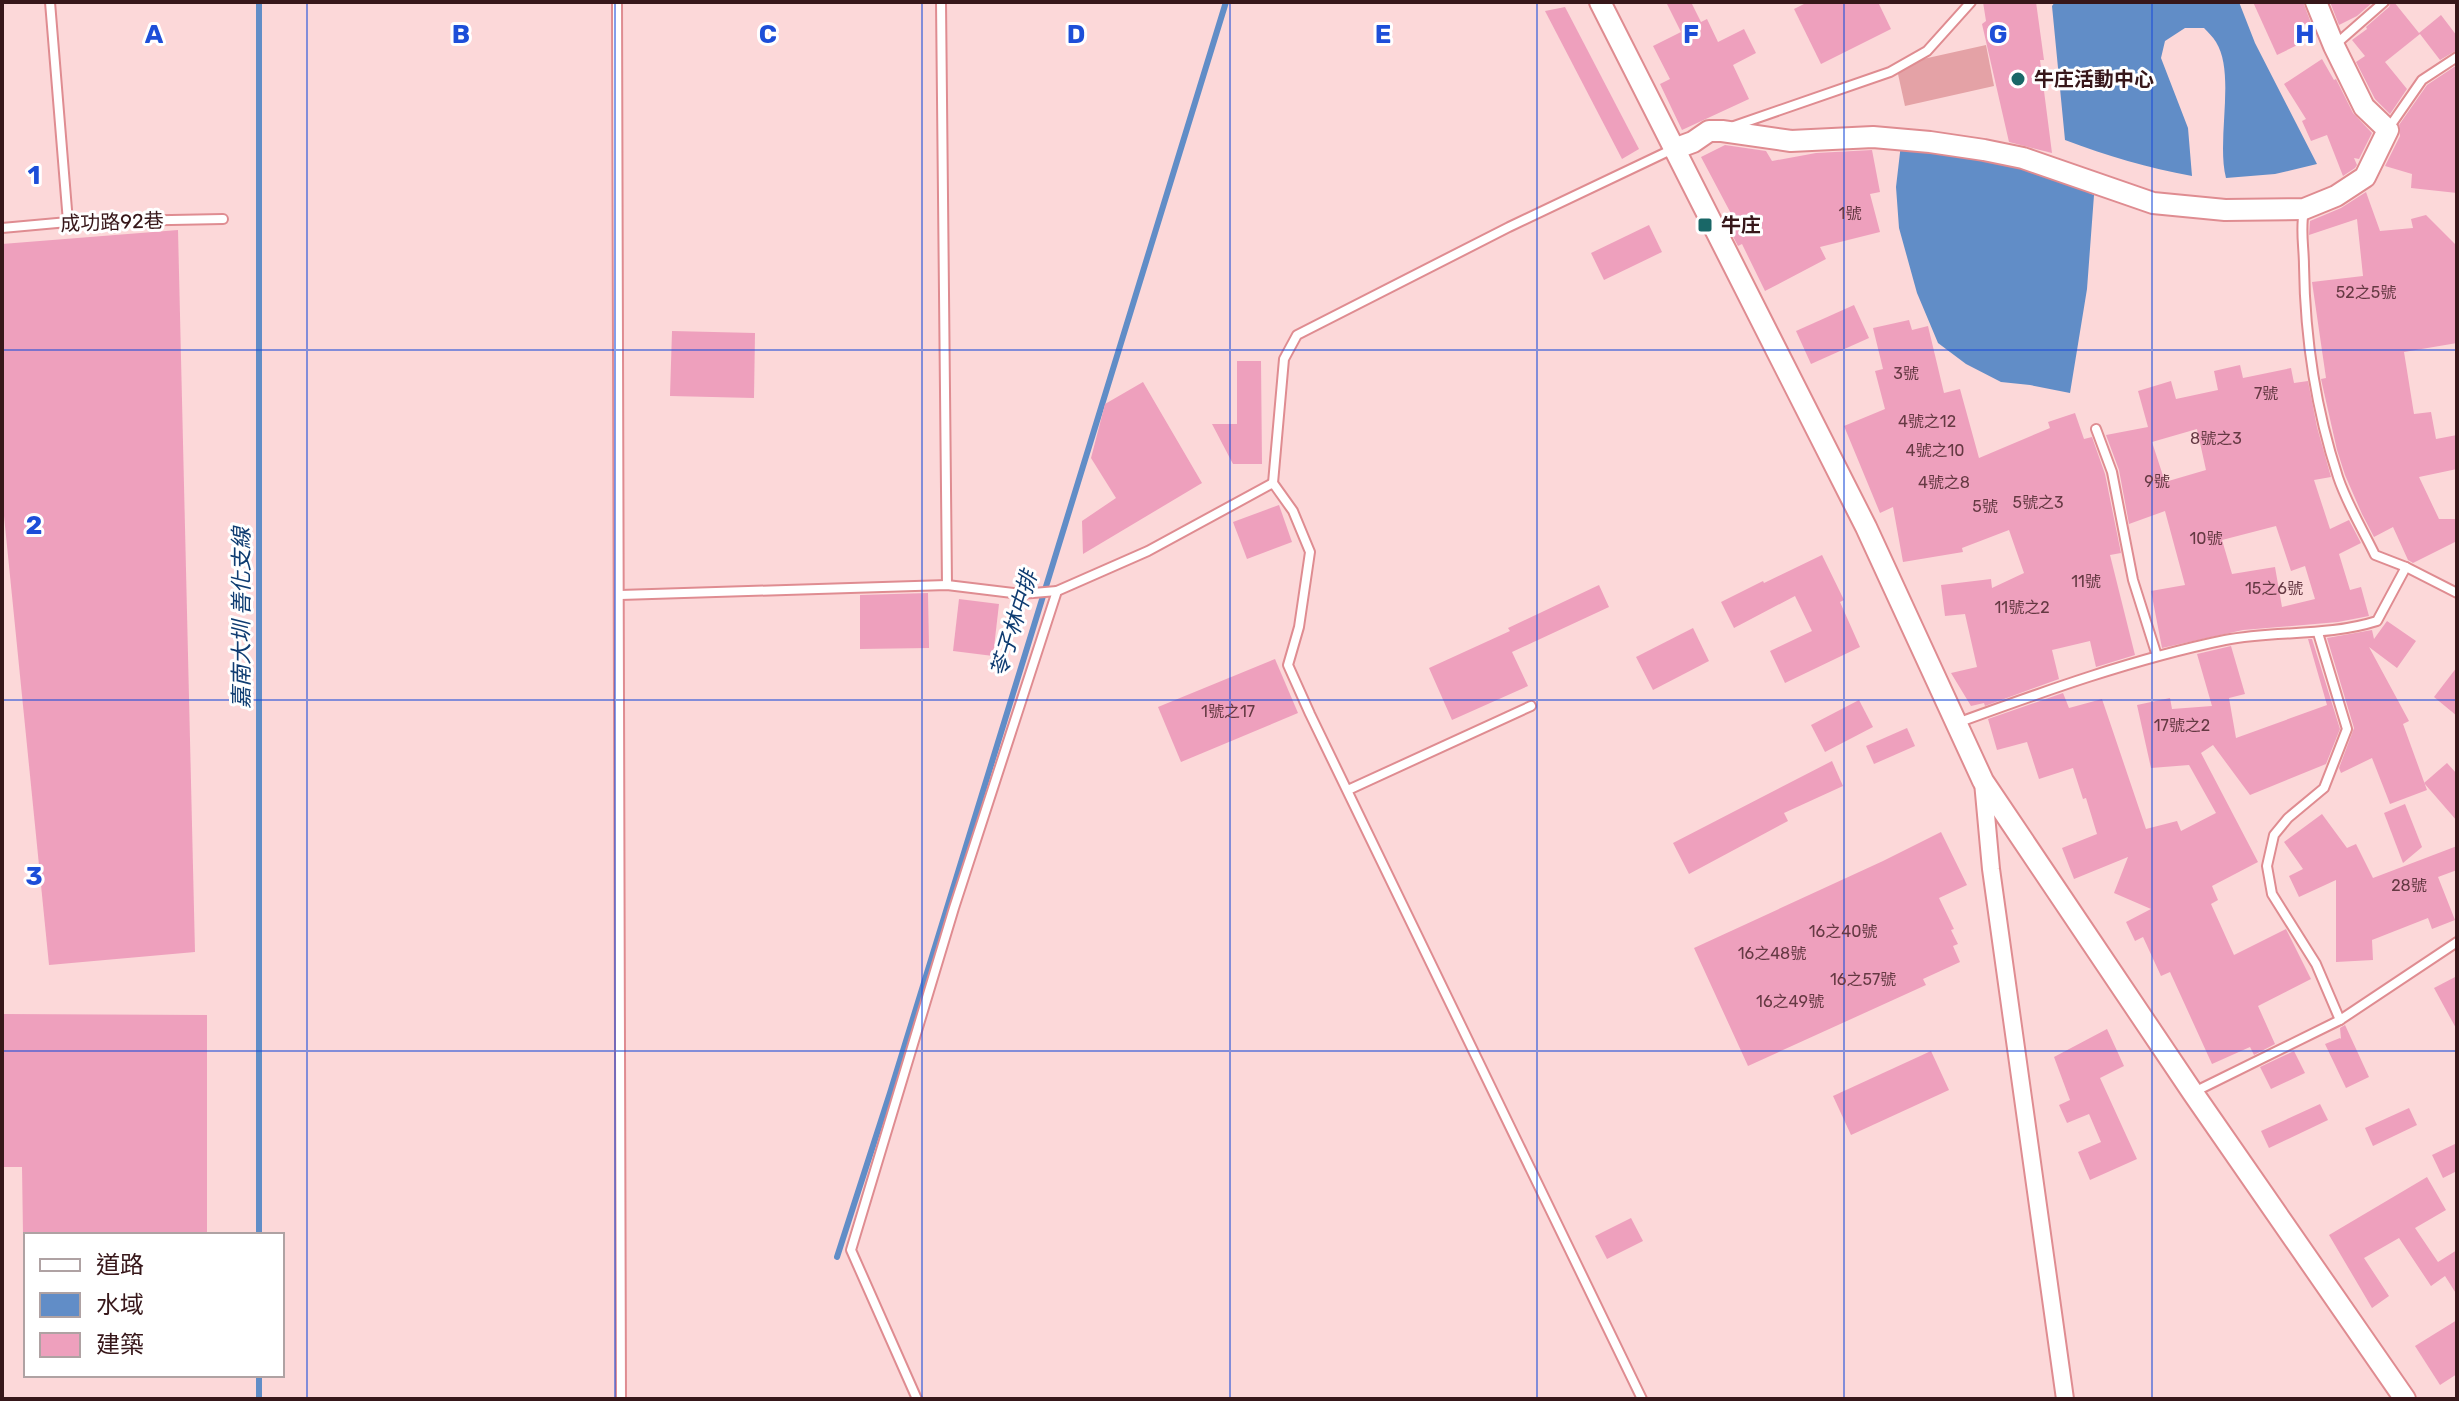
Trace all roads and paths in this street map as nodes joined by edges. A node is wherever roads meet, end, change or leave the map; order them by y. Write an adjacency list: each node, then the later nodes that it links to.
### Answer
1 (50, 2): 15 (lane)
2 (617, 2): 23 (lane)
3 (941, 2): 20 (lane)
4 (1600, 2): 12 (street)
5 (1971, 2): 11 (lane)
6 (2316, 2): 8 (street)
7 (2384, 2): 8 (lane)
8 (2334, 46): 10 (street)
9 (2457, 57): 10 (lane)
10 (2388, 130): 13 (street)
11 (1722, 131): 12 (street); 13 (street)
12 (1674, 149): 18 (lane); 27 (street)
13 (2304, 209): 19 (lane)
14 (223, 219): 15 (lane, 成功路92巷)
15 (68, 222): 16 (lane, 成功路92巷)
16 (2, 228)
17 (2096, 429): 25 (lane)
18 (1273, 483): 21 (lane); 29 (lane)
19 (2406, 567): 22 (lane); 24 (lane)
20 (947, 585): 21 (lane); 23 (lane)
21 (1054, 592): 34 (lane)
22 (2457, 593)
23 (620, 595): 33 (lane)
24 (2318, 633): 25 (lane); 31 (lane)
25 (2157, 656): 27 (lane)
26 (1531, 706): 29 (lane)
27 (1956, 724): 28 (street)
28 (1983, 781): 32 (street); 36 (street)
29 (1348, 790): 35 (lane)
30 (2457, 942): 31 (lane)
31 (2340, 1020): 32 (lane)
32 (2193, 1093): 37 (street)
33 (621, 1399)
34 (917, 1399)
35 (1642, 1399)
36 (2065, 1399)
37 (2405, 1399)

